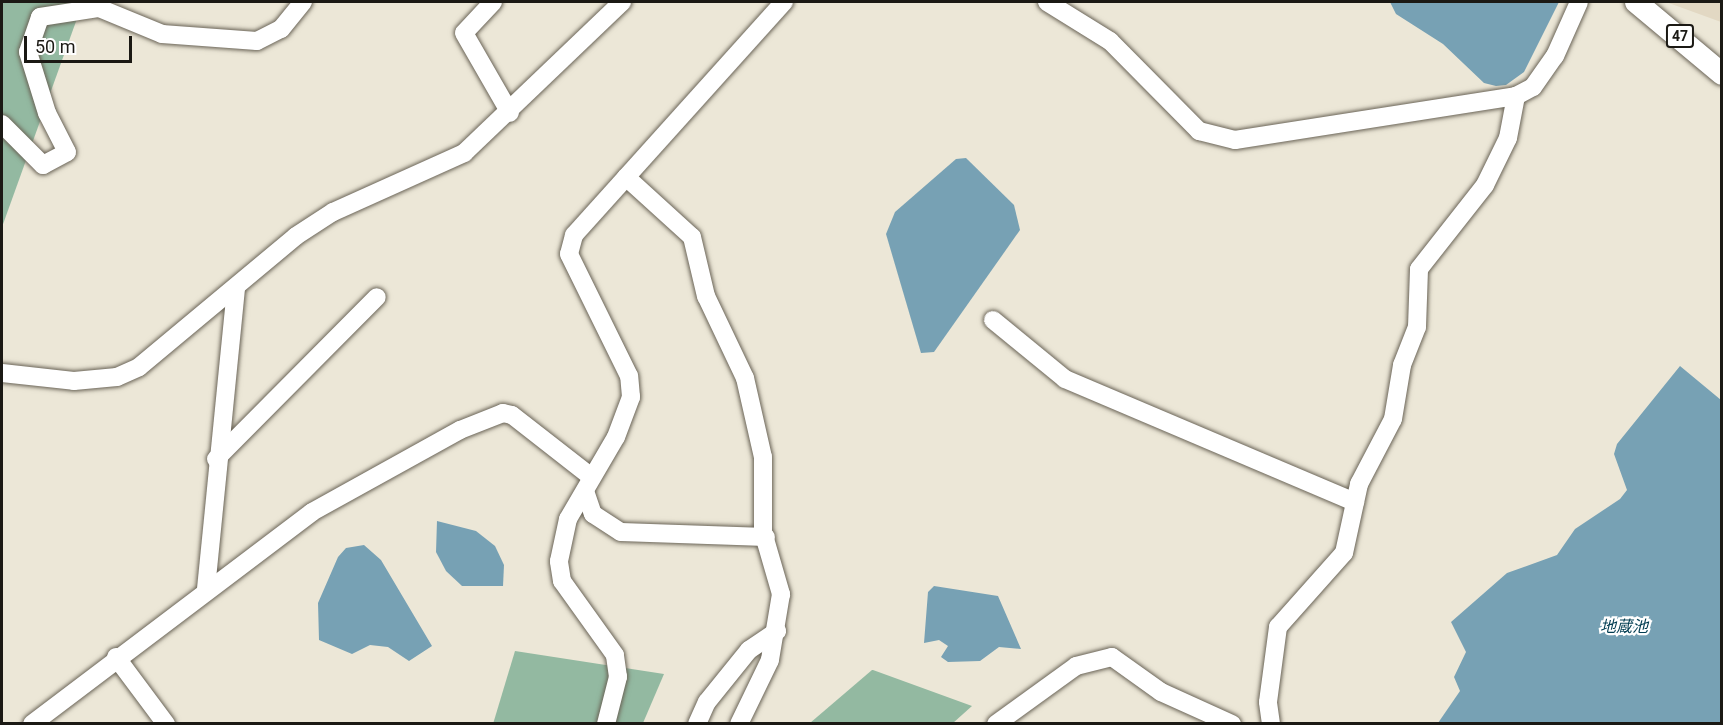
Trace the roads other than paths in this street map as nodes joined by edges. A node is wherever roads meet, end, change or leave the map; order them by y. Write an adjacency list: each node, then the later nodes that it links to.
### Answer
1 (303, 2): 11 (street)
2 (494, 2): 10 (street)
3 (622, 2): 10 (street)
4 (784, 2): 12 (street)
5 (1047, 2): 9 (street)
6 (1580, 2): 9 (street)
7 (1636, 2): 8 (main road, 47)
8 (1722, 74)
9 (1516, 96): 20 (street)
10 (510, 113): 13 (street)
11 (2, 124)
12 (626, 177): 18 (street); 21 (street)
13 (236, 287): 16 (street); 17 (street)
14 (377, 297): 17 (street)
15 (993, 320): 20 (street)
16 (2, 373)
17 (216, 459): 22 (street)
18 (590, 476): 19 (street); 22 (street)
19 (586, 494): 21 (street); 27 (street)
20 (1355, 502): 32 (street)
21 (766, 537): 23 (street)
22 (206, 589): 24 (street)
23 (777, 631): 28 (street); 29 (street)
24 (116, 657): 25 (street); 26 (street)
25 (32, 723)
26 (166, 723)
27 (606, 723)
28 (697, 723)
29 (739, 723)
30 (996, 723): 31 (street)
31 (1232, 723)
32 (1271, 723)

